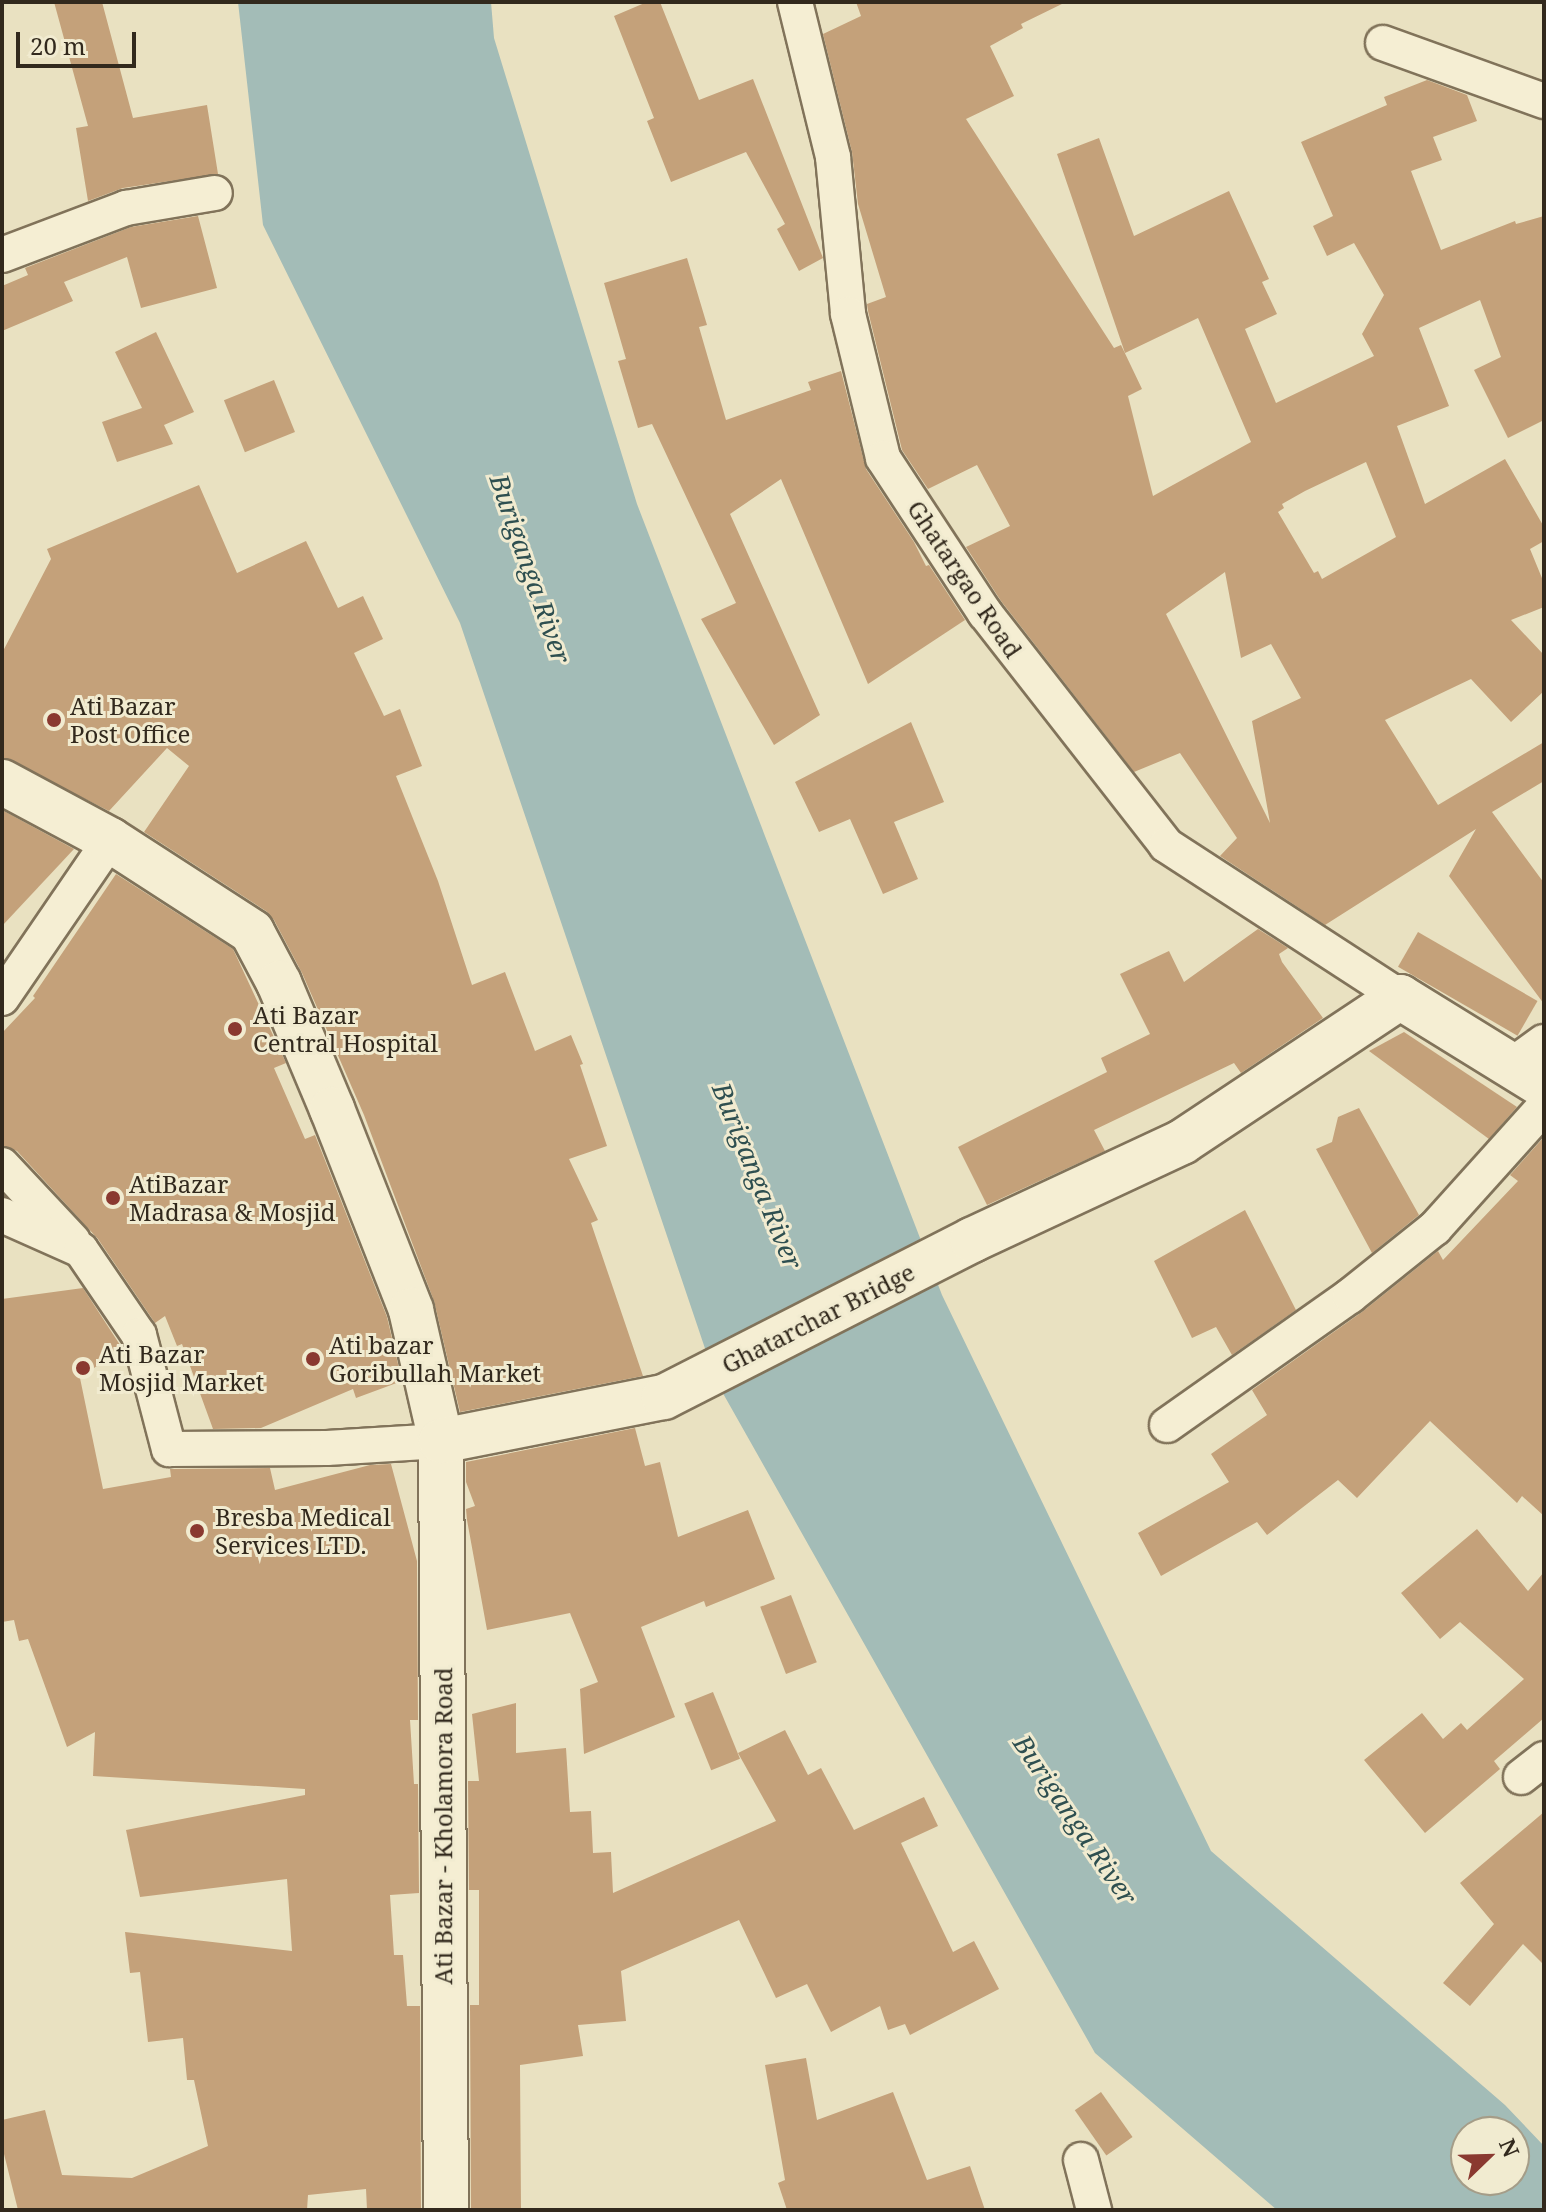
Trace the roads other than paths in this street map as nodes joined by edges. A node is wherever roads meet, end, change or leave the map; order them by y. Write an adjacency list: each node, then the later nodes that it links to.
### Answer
1 (795, 2): 8 (street, Ghatargao Road)
2 (1383, 43): 3 (street)
3 (1544, 101)
4 (215, 193): 5 (street)
5 (2, 255)
6 (2, 782): 7 (main road, Ati Bazar - Kholamora Road)
7 (110, 840): 9 (street); 16 (main road, Ati Bazar - Kholamora Road)
8 (1400, 997): 10 (main road); 16 (main road, Ghatarchar Bridge)
9 (2, 998)
10 (1533, 1064)
11 (1544, 1107): 15 (street)
12 (2, 1165): 14 (street)
13 (2, 1215): 14 (street)
14 (81, 1250): 16 (street)
15 (1167, 1425)
16 (441, 1441): 18 (main road, Ati Bazar - Kholamora Road)
17 (1081, 2160): 19 (street)
18 (446, 2210)
19 (1094, 2210)

